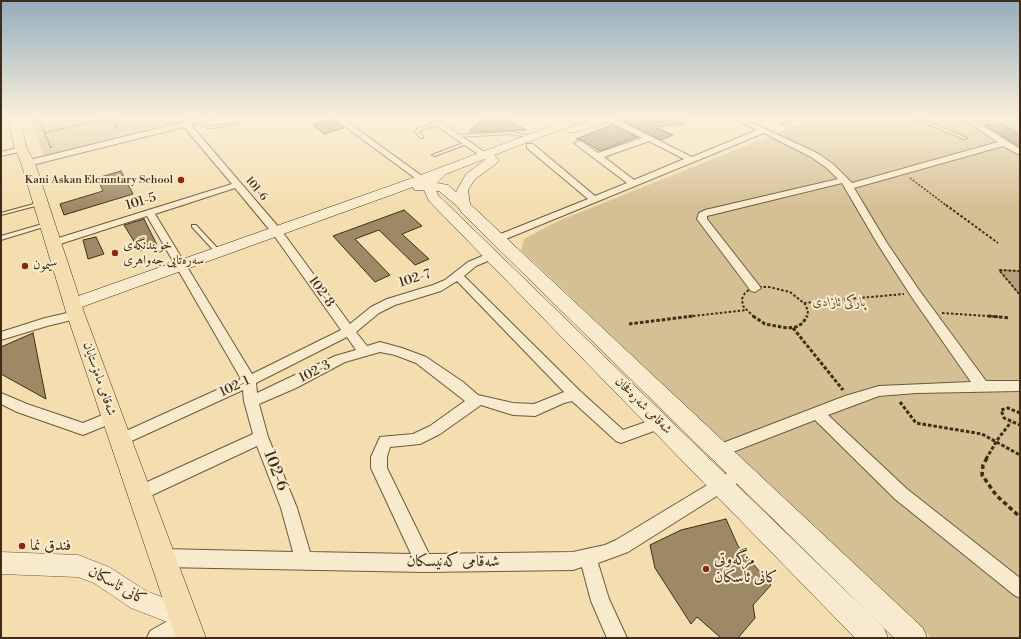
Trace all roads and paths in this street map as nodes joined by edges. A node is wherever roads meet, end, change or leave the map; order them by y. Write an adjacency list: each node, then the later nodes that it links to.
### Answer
1 (21, 147): 20 (main road, شەقامی مامۆستایان)
2 (50, 147): 17 (path)
3 (82, 147): 20 (street)
4 (205, 147): 28 (street, 101-6)
5 (387, 147): 25 (street)
6 (462, 147): 25 (lane)
7 (474, 147): 22 (street)
8 (516, 147): 22 (main road)
9 (536, 147): 29 (street)
10 (583, 147): 21 (street)
11 (623, 147): 21 (street)
12 (666, 147): 23 (street)
13 (724, 147): 23 (street, 102-7)
14 (798, 147): 26 (street)
15 (991, 147): 24 (street)
16 (1011, 147): 18 (street)
17 (52, 151)
18 (1020, 153)
19 (1, 154): 20 (street)
20 (25, 156): 30 (main road, شەقامی مامۆستایان)
21 (599, 157): 27 (street)
22 (489, 158): 25 (main road); 31 (main road)
23 (692, 160): 27 (street, 102-7)
24 (901, 172): 26 (street); 38 (path)
25 (432, 173): 31 (main road); 36 (main road); 39 (main road, شەقامی شەرەفخان)
26 (846, 183): 44 (street); 45 (street)
27 (634, 184): 29 (street, 102-7)
28 (237, 185): 32 (street, 101-5); 36 (street, 101-6)
29 (595, 200): 39 (street, 102-7)
30 (41, 203): 33 (lane); 35 (main road, شەقامی مامۆستایان)
31 (462, 204): 39 (main road)
32 (150, 213): 35 (street, 101-5); 41 (street)
33 (1, 214)
34 (194, 226): 40 (lane)
35 (50, 233): 37 (lane); 48 (main road, شەقامی مامۆستایان)
36 (278, 234): 40 (main road); 41 (main road); 54 (street, 102-8)
37 (1, 238)
38 (998, 243)
39 (494, 248): 43 (street, 102-7); 70 (main road, شەقامی شەرەفخان); 75 (main road)
40 (218, 253): 41 (main road)
41 (183, 268): 48 (main road); 57 (street)
42 (1020, 271): 46 (path)
43 (457, 275): 54 (street, 102-7); 60 (street)
44 (755, 288): 47 (path); 49 (path)
45 (915, 293): 47 (path); 50 (street)
46 (1020, 295)
47 (803, 303): 53 (path)
48 (75, 310): 55 (street); 68 (main road, شەقامی مامۆستایان)
49 (746, 310): 52 (path); 53 (path)
50 (928, 312): 51 (path); 59 (street)
51 (1010, 318)
52 (629, 324)
53 (792, 327): 62 (path)
54 (349, 331): 56 (street, 102-8); 57 (street, 102-1)
55 (1, 336)
56 (364, 352): 63 (street, 102-3); 64 (street, 102-3)
57 (249, 381): 63 (street, 102-6); 73 (street, 102-1)
58 (1020, 386): 59 (street)
59 (983, 388): 62 (street)
60 (575, 395): 64 (street); 70 (street)
61 (1, 398): 68 (street)
62 (850, 400): 66 (street)
63 (251, 401): 72 (street, 102-6)
64 (475, 401): 84 (street)
65 (900, 402): 74 (path)
66 (817, 413): 75 (street); 86 (street)
67 (1020, 413): 69 (path)
68 (112, 417): 73 (main road, شەقامی مامۆستایان)
69 (1011, 422): 71 (path); 74 (path)
70 (660, 423): 78 (main road, شەقامی شەرەفخان)
71 (1020, 425)
72 (261, 437): 79 (street); 83 (street, 102-6)
73 (120, 440): 79 (main road, شەقامی مامۆستایان)
74 (996, 441): 76 (path); 80 (path)
75 (720, 451): 77 (main road)
76 (1020, 455)
77 (742, 472): 78 (street, شەقامی کەنیسکان); 91 (main road)
78 (723, 486): 82 (street, شەقامی کەنیسکان); 90 (main road, شەقامی شەرەفخان)
79 (140, 493): 81 (main road, شەقامی مامۆستایان)
80 (1020, 517)
81 (163, 558): 83 (street, شەقامی کەنیسکان); 87 (main road, شەقامی مامۆستایان)
82 (588, 558): 84 (street, شەقامی کەنیسکان); 89 (street)
83 (304, 560): 84 (street, شەقامی کەنیسکان)
84 (424, 562)
85 (1, 563): 87 (street, کانی ئاسکان)
86 (1020, 589)
87 (187, 625): 88 (street)
88 (157, 638)
89 (617, 638)
90 (874, 638)
91 (913, 638)

